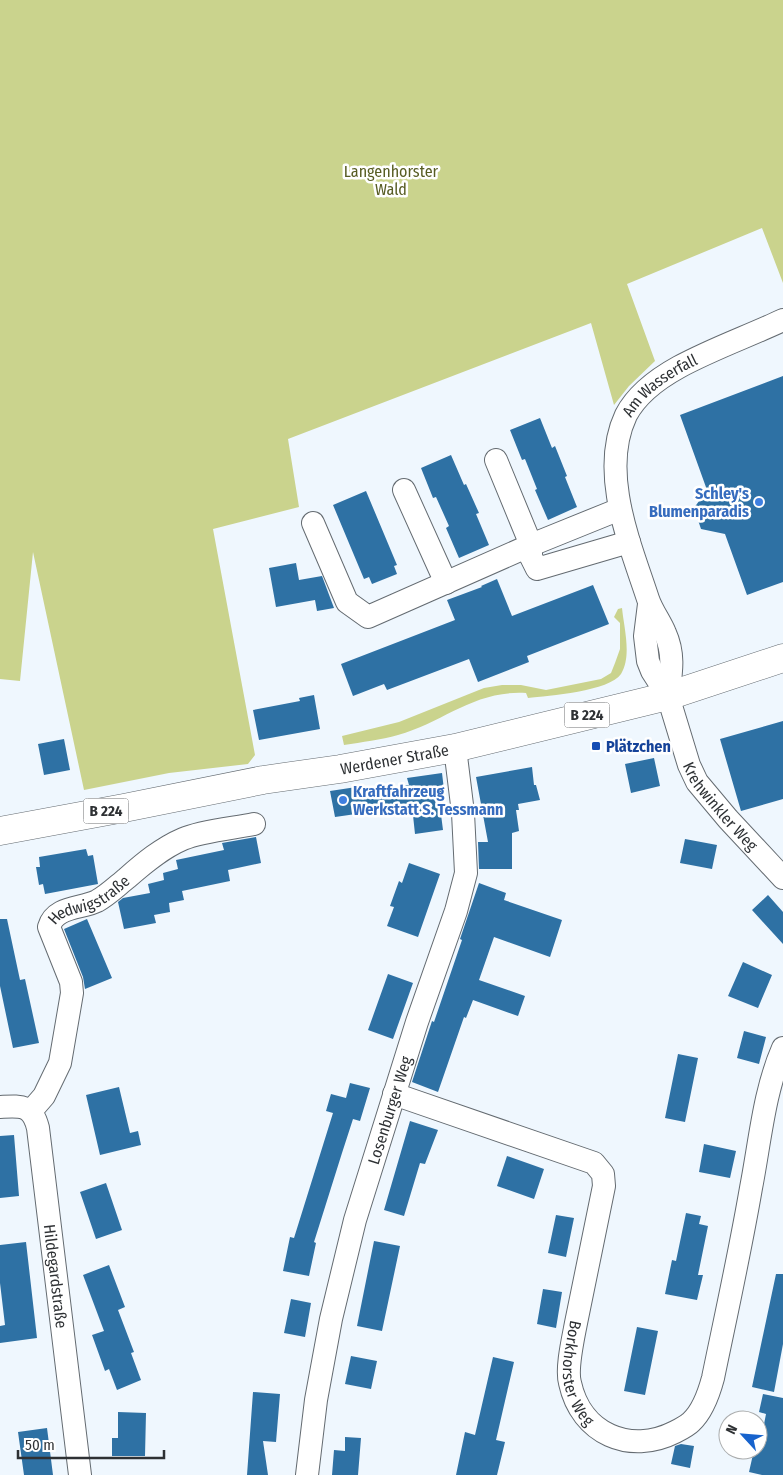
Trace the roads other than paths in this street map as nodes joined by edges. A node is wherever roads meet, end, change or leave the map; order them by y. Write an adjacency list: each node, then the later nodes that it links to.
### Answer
1 (783, 320): 4 (street, Am Wasserfall)
2 (496, 460): 7 (street)
3 (404, 490): 8 (street)
4 (620, 509): 6 (street, Am Wasserfall); 7 (street)
5 (313, 523): 8 (street)
6 (629, 542): 7 (street); 10 (street, Am Wasserfall)
7 (531, 545): 8 (street)
8 (446, 583)
9 (783, 658): 10 (main road, Werdener Straße / B 224)
10 (668, 696): 11 (main road, Werdener Straße / B 224); 14 (street, Krehwinkler Weg)
11 (455, 748): 13 (main road, Werdener Straße / B 224); 16 (street, Losenburger Weg)
12 (254, 824): 18 (street, Hedwigstraße)
13 (0, 830)
14 (783, 878)
15 (783, 1048): 16 (street, Borkhorster Weg)
16 (394, 1094): 20 (street, Losenburger Weg)
17 (0, 1107): 18 (street)
18 (31, 1110): 19 (street, Hildegardstraße)
19 (80, 1475)
20 (307, 1475)

